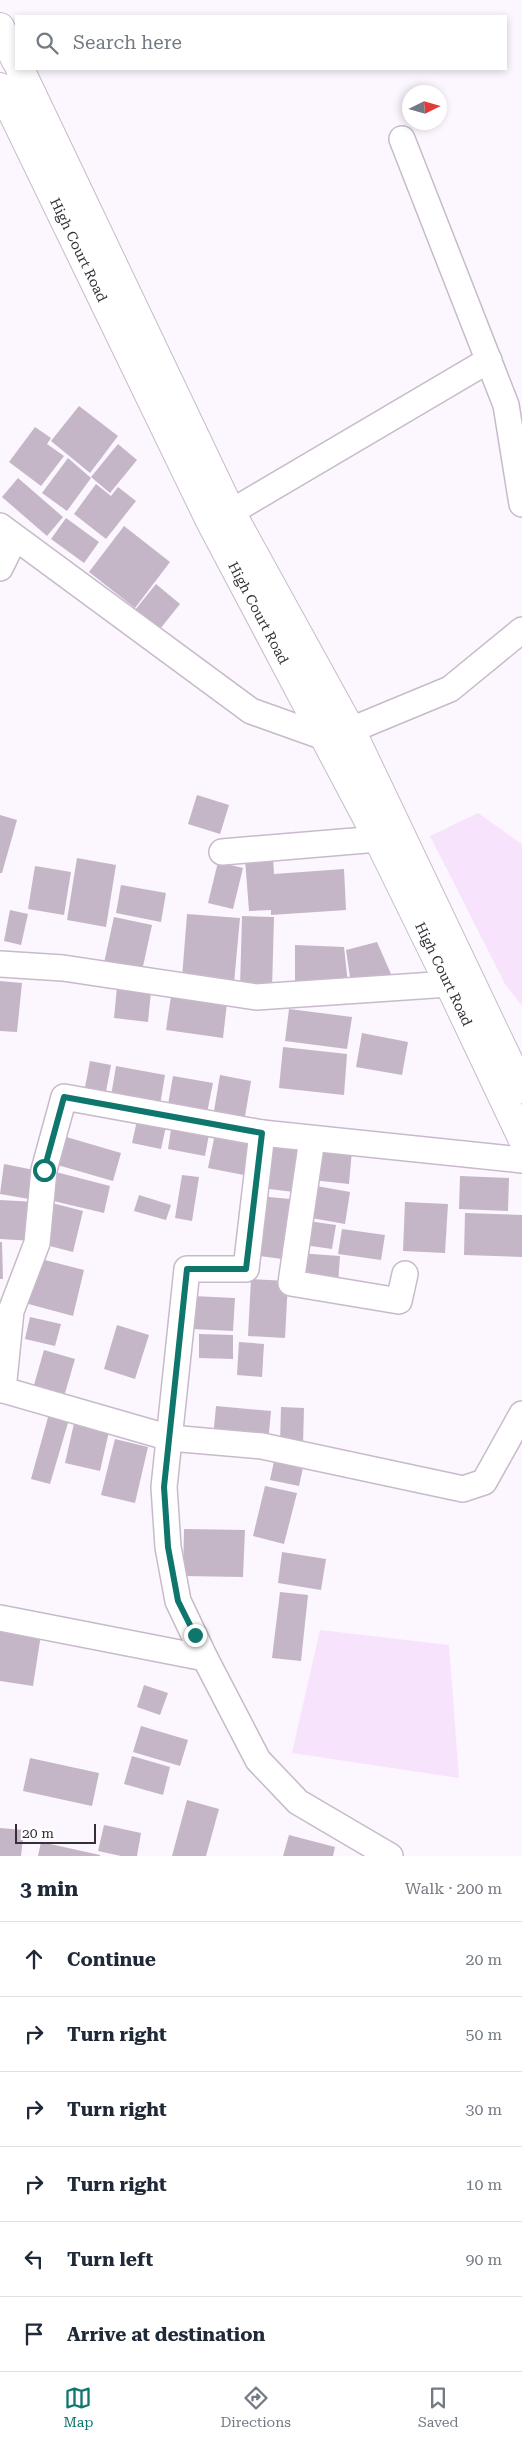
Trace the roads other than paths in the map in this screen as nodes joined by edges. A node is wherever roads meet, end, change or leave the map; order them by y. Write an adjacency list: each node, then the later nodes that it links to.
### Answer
1 (0, 27): 2 (highway)
2 (15, 59)
3 (20, 70): 8 (highway, High Court Road)
4 (0, 87): 13 (highway, High Court Road)
5 (402, 139): 6 (street)
6 (489, 360): 7 (street); 8 (street)
7 (522, 504)
8 (231, 512): 12 (highway, High Court Road)
9 (7, 532): 10 (street); 13 (street)
10 (0, 568)
11 (522, 630): 12 (street)
12 (351, 730): 13 (street); 18 (highway, High Court Road)
13 (324, 737): 14 (highway, High Court Road)
14 (378, 839): 15 (street); 17 (highway, High Court Road)
15 (222, 852)
16 (0, 964): 17 (street)
17 (450, 984): 20 (highway, High Court Road)
18 (522, 1089)
19 (262, 1133): 21 (street); 24 (street); 26 (street)
20 (522, 1138)
21 (312, 1139): 22 (street); 23 (street)
22 (522, 1160)
23 (405, 1274)
24 (1, 1390): 26 (street)
25 (522, 1414): 26 (street)
26 (170, 1438): 28 (street)
27 (0, 1618): 28 (street)
28 (205, 1658): 29 (street)
29 (390, 1856)

